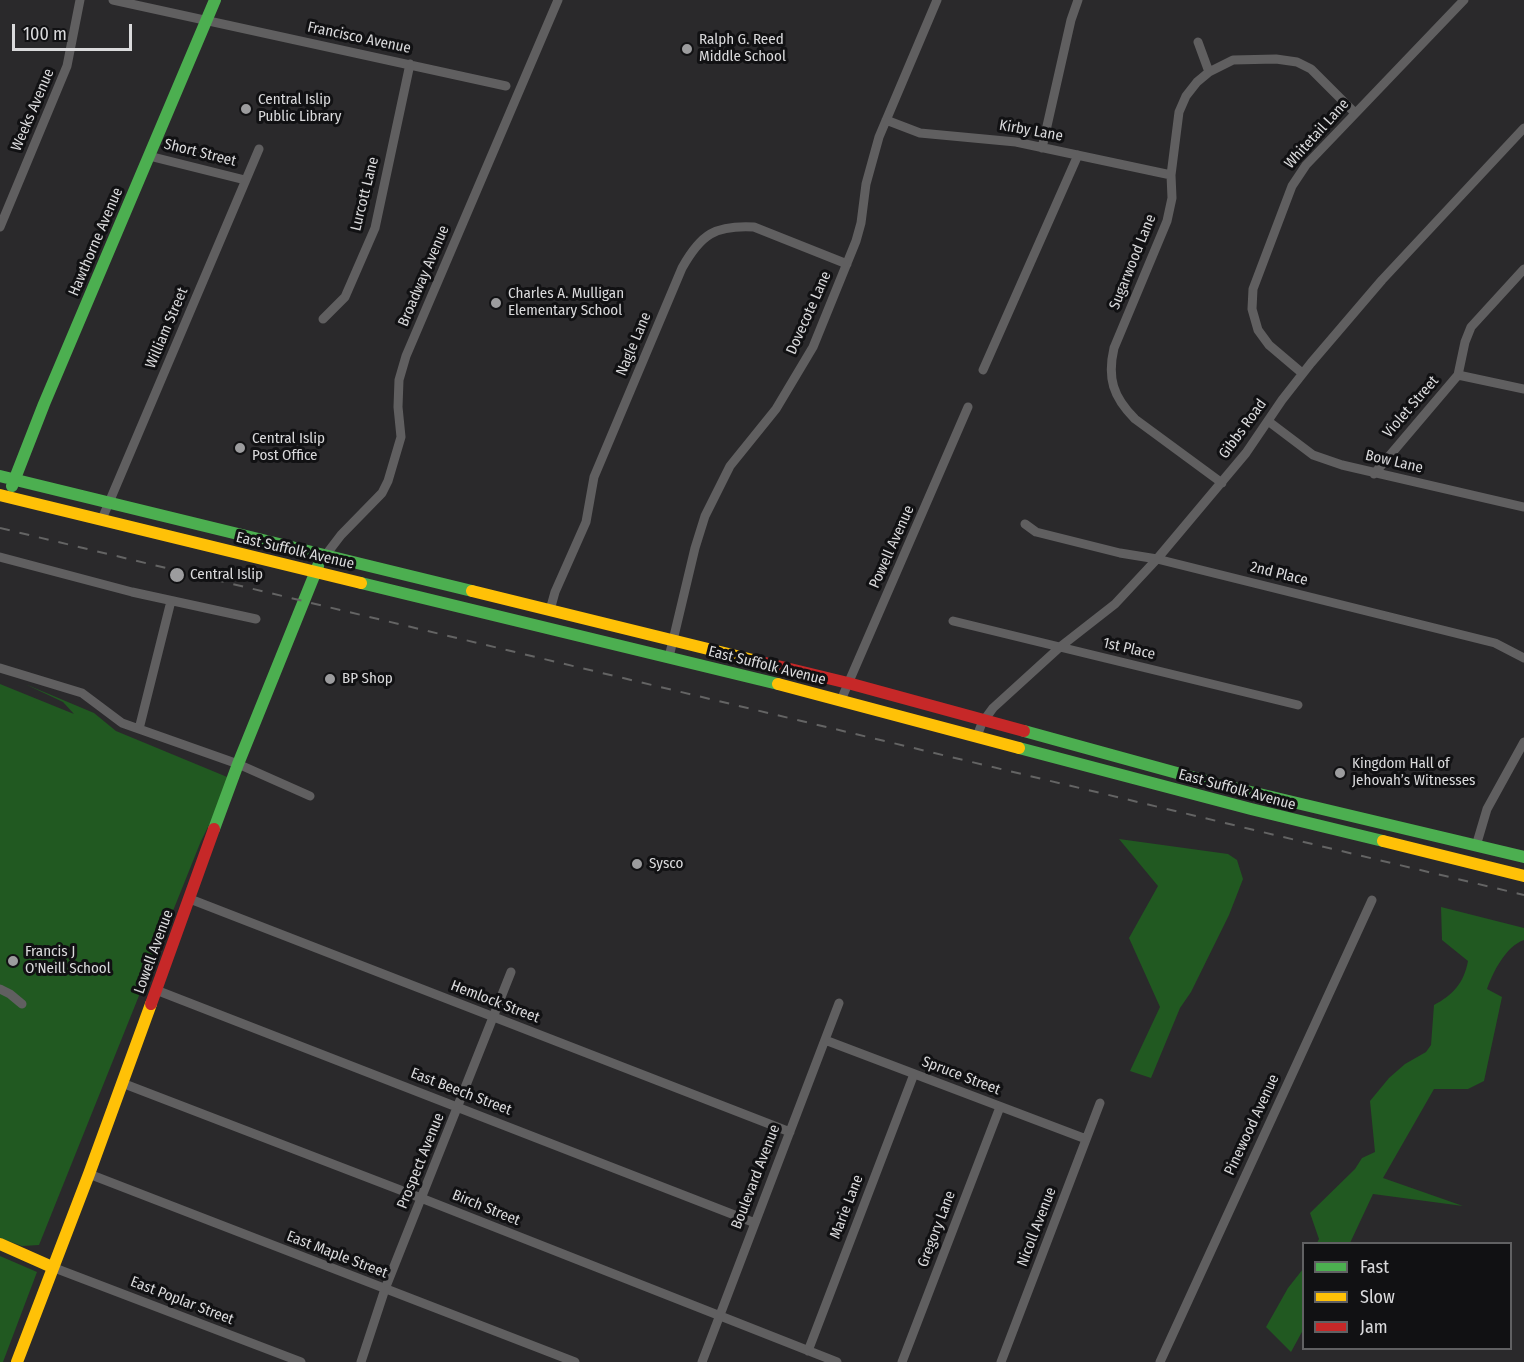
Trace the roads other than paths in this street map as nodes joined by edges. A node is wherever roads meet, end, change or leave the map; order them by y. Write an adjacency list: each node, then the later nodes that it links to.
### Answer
1 (80, 0): 22 (street, Weeks Avenue)
2 (112, 0): 8 (street, Francisco Avenue)
3 (215, 0): 8 (main road, Hawthorne Avenue)
4 (558, 0): 41 (street, Broadway Avenue)
5 (937, 0): 14 (street, Dovecote Lane)
6 (1078, 0): 16 (street)
7 (1464, 0): 13 (street, Whitetail Lane)
8 (206, 20): 10 (street, Francisco Avenue); 19 (main road, Hawthorne Avenue)
9 (1198, 42): 11 (street)
10 (410, 64): 12 (street, Francisco Avenue); 25 (street, Lurcott Lane)
11 (1209, 72): 13 (street, Sugarwood Lane); 20 (street, Sugarwood Lane)
12 (506, 86)
13 (1355, 113): 27 (street, Whitetail Lane)
14 (886, 120): 16 (street, Kirby Lane); 23 (street, Dovecote Lane)
15 (1524, 128): 27 (street, Gibbs Road)
16 (1042, 148): 18 (street, Kirby Lane)
17 (259, 149): 21 (street, William Street)
18 (1078, 155): 20 (street, Kirby Lane); 26 (street)
19 (148, 156): 21 (street, Short Street); 34 (main road, Hawthorne Avenue)
20 (1171, 175): 35 (street, Sugarwood Lane)
21 (244, 180): 37 (street, William Street)
22 (0, 226)
23 (847, 264): 46 (street, Nagle Lane); 49 (street, Dovecote Lane)
24 (1524, 269): 28 (street, Violet Street)
25 (323, 319)
26 (983, 370)
27 (1302, 373): 31 (street, Gibbs Road)
28 (1458, 375): 29 (street); 32 (street, Violet Street)
29 (1524, 388)
30 (968, 407): 54 (street, Powell Avenue)
31 (1268, 421): 32 (street, Bow Lane); 35 (street, Gibbs Road)
32 (1374, 474): 38 (street, Bow Lane)
33 (0, 476): 34 (main road, East Suffolk Avenue)
34 (14, 480): 36 (main road, Hawthorne Avenue); 37 (main road, East Suffolk Avenue)
35 (1222, 483): 43 (street, Gibbs Road)
36 (4, 496): 39 (main road, East Suffolk Avenue)
37 (109, 502): 39 (street, William Street); 41 (main road, East Suffolk Avenue)
38 (1524, 507)
39 (102, 519): 44 (main road, East Suffolk Avenue)
40 (1025, 524): 43 (street, 2nd Place)
41 (325, 555): 44 (main road, Lowell Avenue); 46 (main road, East Suffolk Avenue)
42 (0, 557): 45 (street)
43 (1157, 559): 50 (street, Gibbs Road); 52 (street, 2nd Place)
44 (315, 571): 51 (main road, East Suffolk Avenue); 61 (main road, Lowell Avenue)
45 (171, 601): 47 (street); 58 (street)
46 (550, 610): 49 (main road, East Suffolk Avenue)
47 (256, 619)
48 (953, 621): 50 (street, 1st Place)
49 (674, 640): 51 (street, Dovecote Lane); 54 (main road, East Suffolk Avenue)
50 (1060, 647): 56 (street, 1st Place); 57 (street, Gibbs Road)
51 (669, 657): 55 (main road, East Suffolk Avenue)
52 (1524, 658)
53 (0, 668): 58 (street)
54 (848, 683): 55 (street, Powell Avenue); 57 (main road, East Suffolk Avenue)
55 (841, 700): 59 (main road, East Suffolk Avenue)
56 (1298, 705)
57 (984, 720): 59 (street, Gibbs Road); 63 (main road, East Suffolk Avenue)
58 (139, 729): 61 (street)
59 (976, 736): 65 (main road, East Suffolk Avenue)
60 (1524, 742): 63 (street)
61 (237, 764): 62 (street); 66 (main road, Lowell Avenue)
62 (310, 796)
63 (1476, 846): 64 (main road, East Suffolk Avenue)
64 (1524, 857)
65 (1524, 876)
66 (190, 899): 70 (main road, Lowell Avenue); 73 (street, Hemlock Street)
67 (1372, 900): 98 (street, Pinewood Avenue)
68 (511, 972): 73 (street, Prospect Avenue)
69 (0, 989): 72 (street)
70 (156, 990): 76 (main road, Lowell Avenue); 78 (street, East Beech Street)
71 (839, 1003): 74 (street, Boulevard Avenue)
72 (22, 1004)
73 (494, 1017): 78 (street, Prospect Avenue); 80 (street, Hemlock Street)
74 (825, 1040): 75 (street, Spruce Street); 80 (street, Boulevard Avenue)
75 (914, 1074): 79 (street, Spruce Street); 89 (street, Marie Lane)
76 (122, 1083): 82 (main road, Lowell Avenue); 83 (street, Birch Street)
77 (1100, 1103): 81 (street, Nicoll Avenue)
78 (459, 1107): 83 (street, Prospect Avenue); 84 (street, East Beech Street)
79 (1000, 1107): 81 (street, Spruce Street); 96 (street, Gregory Lane)
80 (790, 1132): 84 (street, Boulevard Avenue)
81 (1086, 1139): 97 (street, Nicoll Avenue)
82 (89, 1174): 86 (main road, Lowell Avenue); 87 (street, East Maple Street)
83 (422, 1198): 87 (street, Prospect Avenue); 88 (street, Birch Street)
84 (755, 1223): 88 (street, Boulevard Avenue)
85 (0, 1244): 86 (main road)
86 (52, 1267): 90 (main road, Lowell Avenue); 91 (street, East Poplar Street)
87 (386, 1289): 92 (street, Prospect Avenue); 93 (street, East Maple Street)
88 (719, 1316): 89 (street, Birch Street); 94 (street, Boulevard Avenue)
89 (808, 1351): 95 (street, Birch Street)
90 (21, 1361)
91 (301, 1362)
92 (361, 1362)
93 (575, 1362)
94 (702, 1362)
95 (837, 1362)
96 (902, 1362)
97 (1001, 1362)
98 (1160, 1362)

